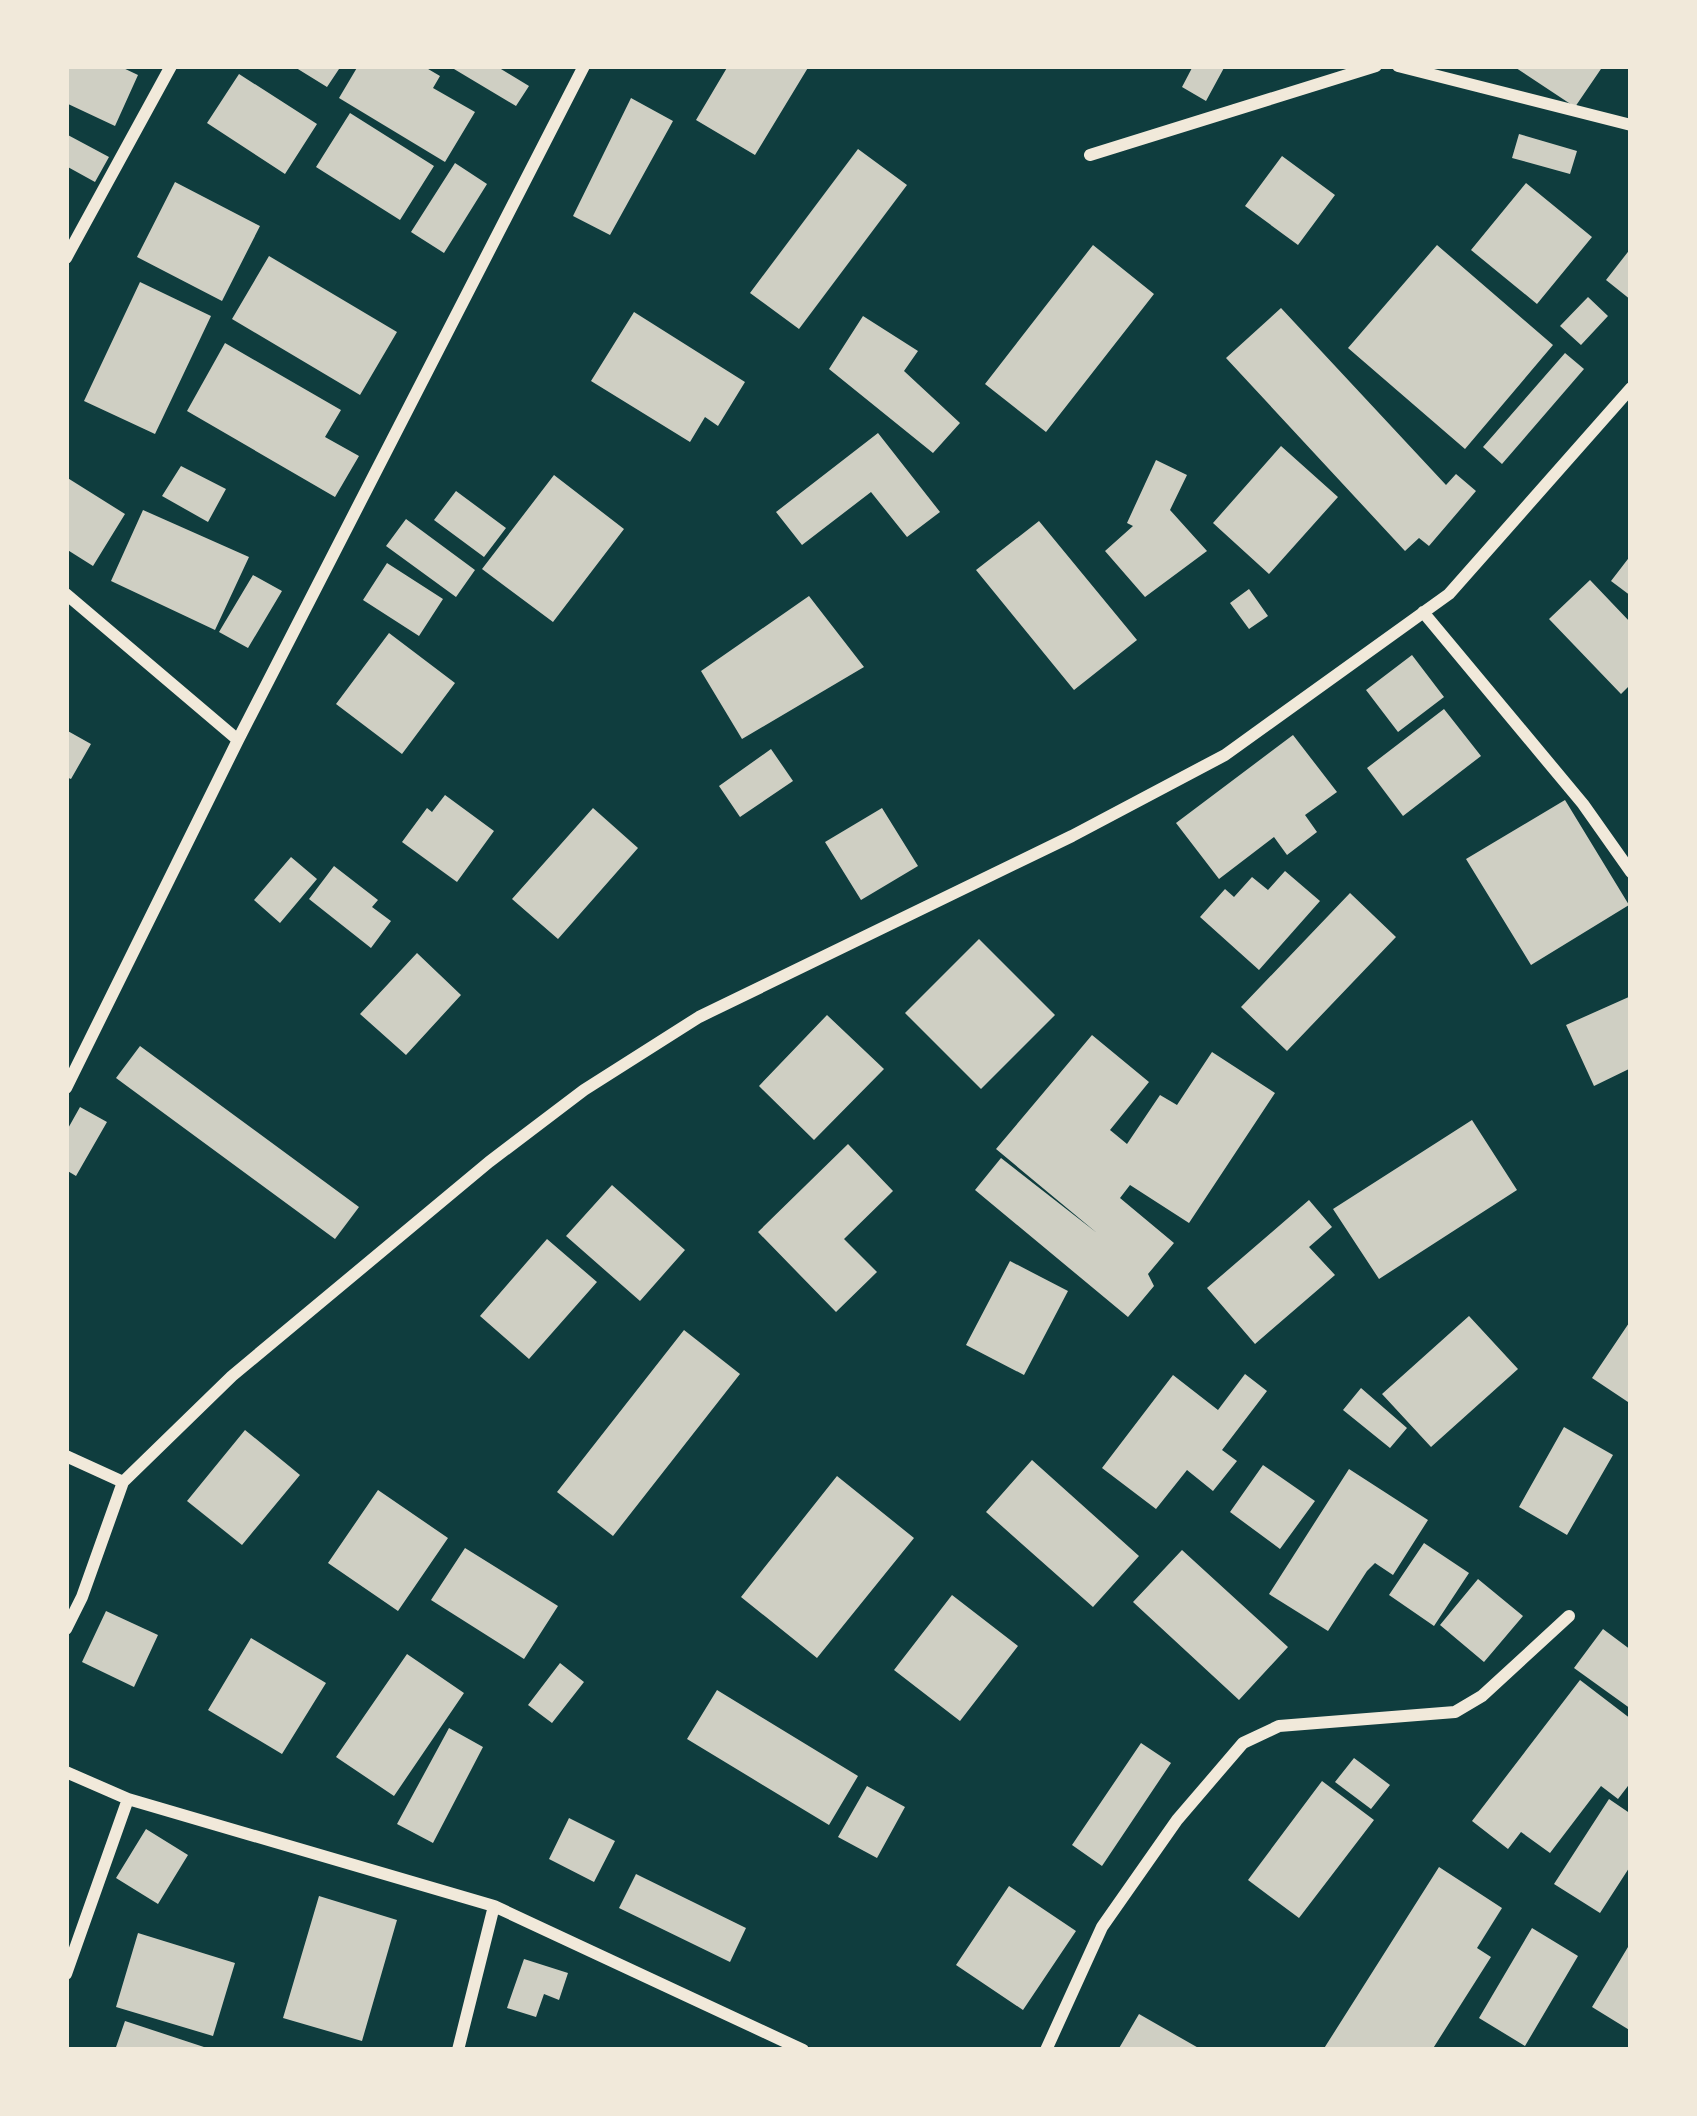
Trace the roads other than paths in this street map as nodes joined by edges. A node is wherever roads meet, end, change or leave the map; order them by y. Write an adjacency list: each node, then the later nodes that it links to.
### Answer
1 (171, 66): 7 (street)
2 (584, 66): 11 (street)
3 (1376, 66): 6 (street)
4 (1398, 66): 5 (street)
5 (1631, 125)
6 (1090, 155)
7 (66, 258)
8 (1631, 388): 10 (street)
9 (66, 594): 11 (street)
10 (1423, 612): 12 (street); 15 (street)
11 (238, 740): 13 (street)
12 (1631, 872)
13 (66, 1088)
14 (66, 1456): 15 (street)
15 (123, 1482): 17 (street)
16 (1569, 1616): 24 (street)
17 (66, 1629)
18 (66, 1772): 19 (street)
19 (128, 1799): 20 (street); 21 (street)
20 (494, 1906): 22 (street); 23 (street)
21 (66, 1974)
22 (458, 2050)
23 (803, 2050)
24 (1046, 2050)

